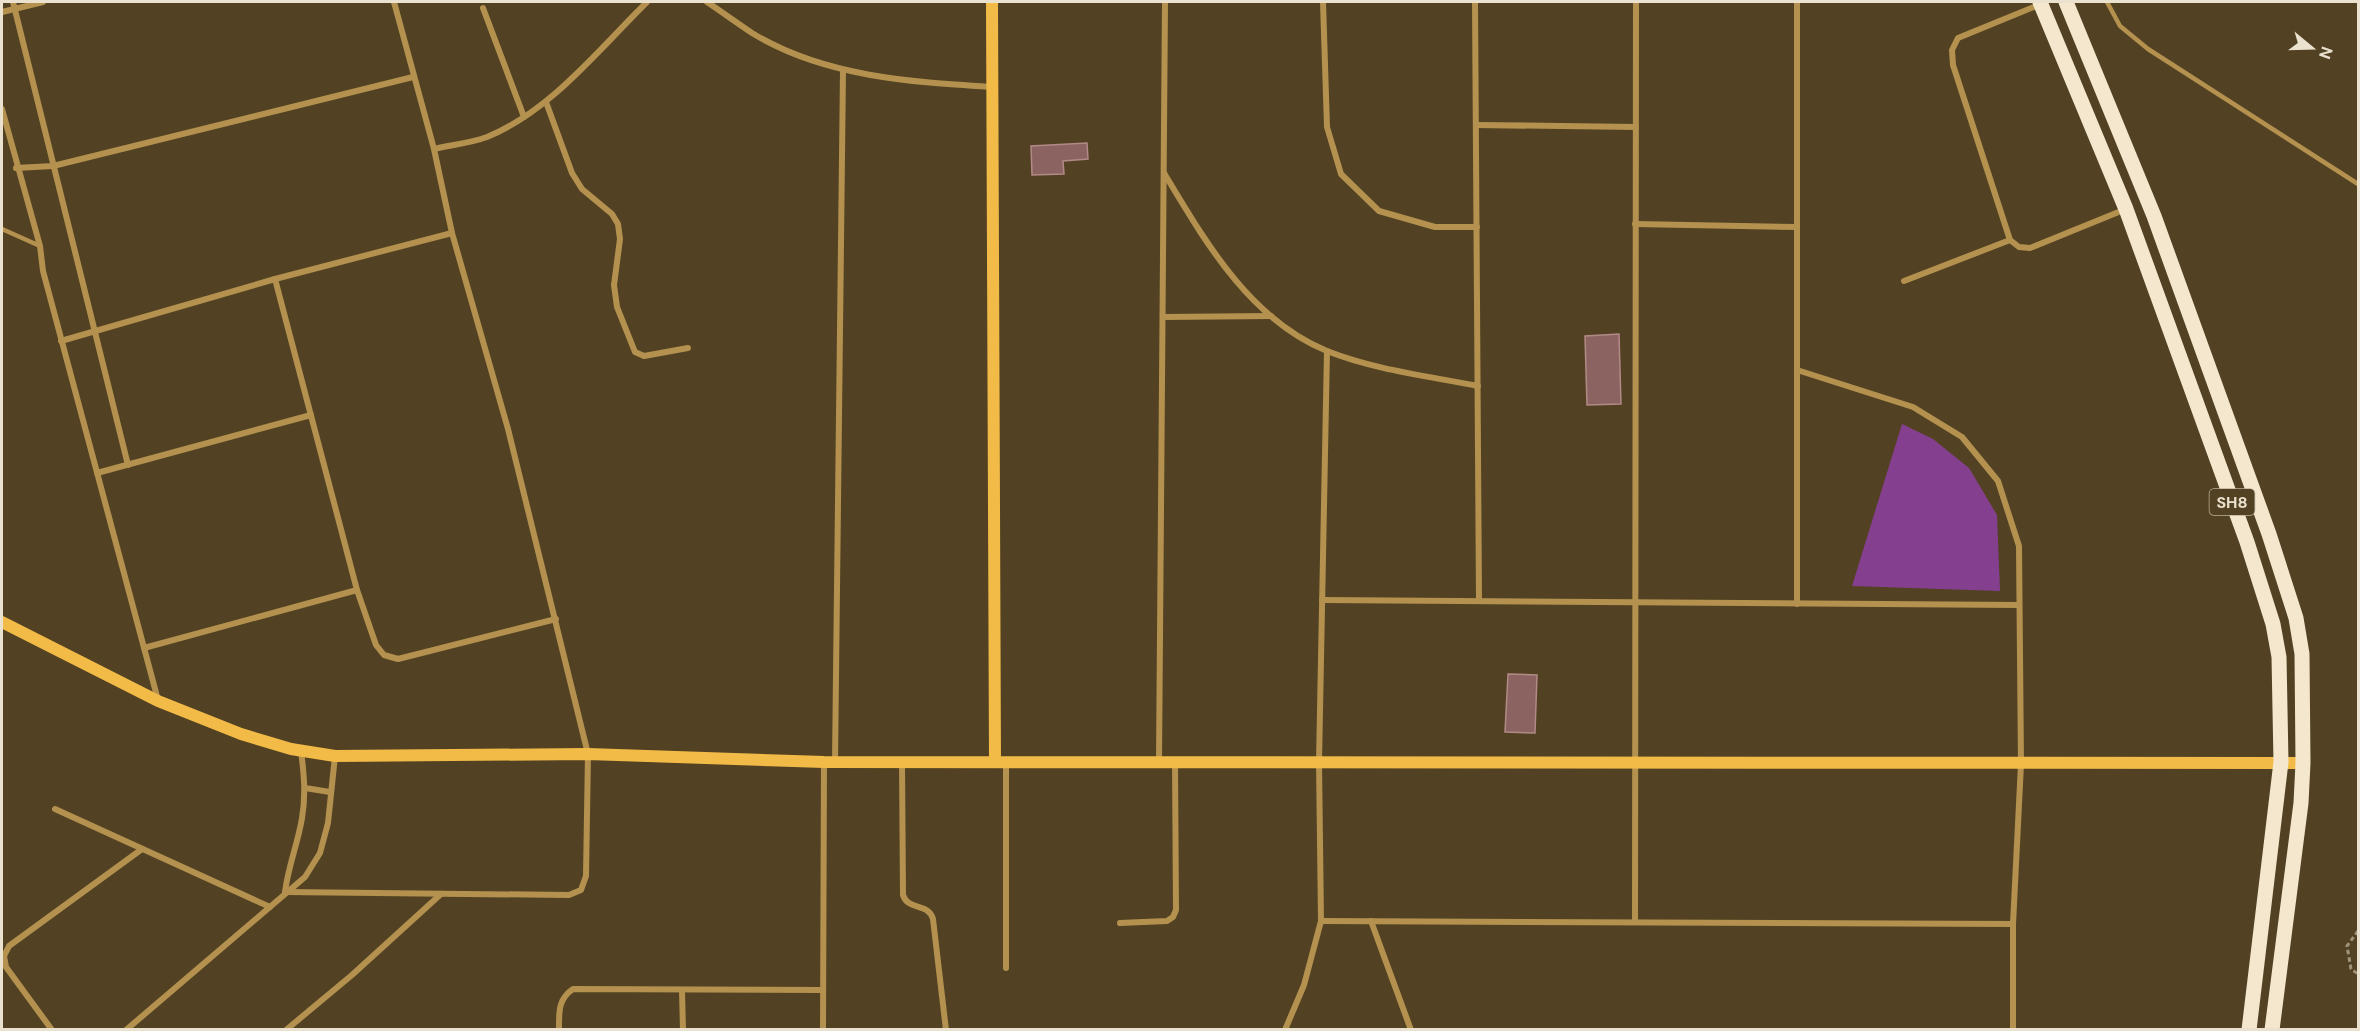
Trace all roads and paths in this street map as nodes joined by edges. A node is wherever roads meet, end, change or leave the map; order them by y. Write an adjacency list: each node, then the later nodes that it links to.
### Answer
1 (43, 2): 14 (street)
2 (394, 2): 18 (street)
3 (647, 2): 20 (street)
4 (707, 2): 17 (street)
5 (992, 2): 19 (street)
6 (1165, 2): 28 (street)
7 (1323, 2): 34 (street)
8 (1475, 2): 23 (street)
9 (1636, 2): 24 (street)
10 (1797, 2): 35 (street)
11 (2066, 2): 31 (main road, SH8)
12 (2107, 2): 29 (lane)
13 (2041, 3): 30 (main road, SH8); 38 (street)
14 (14, 5): 16 (street); 26 (street)
15 (483, 8): 22 (street)
16 (2, 12)
17 (843, 70): 19 (street); 67 (street)
18 (413, 77): 25 (street); 26 (street)
19 (993, 87): 66 (street)
20 (546, 102): 22 (street); 46 (street)
21 (2, 109): 27 (street)
22 (524, 117): 25 (street)
23 (1476, 125): 24 (street); 34 (street)
24 (1636, 128): 32 (street)
25 (434, 149): 37 (street)
26 (53, 166): 27 (street); 44 (street)
27 (16, 168): 39 (street)
28 (1164, 172): 42 (street); 43 (street)
29 (2358, 184)
30 (2126, 209): 33 (main road, SH8); 38 (street)
31 (2154, 216): 33 (main road); 74 (main road, SH8)
32 (1635, 224): 35 (street); 56 (street)
33 (2132, 225): 72 (main road, SH8)
34 (1477, 226): 49 (street)
35 (1797, 227): 48 (street)
36 (2, 229): 39 (lane)
37 (452, 232): 40 (street); 59 (street)
38 (2010, 240): 41 (street)
39 (40, 246): 45 (street)
40 (275, 279): 44 (street); 50 (street)
41 (1904, 281)
42 (1272, 316): 43 (street); 47 (street)
43 (1162, 317): 69 (street)
44 (95, 331): 45 (street); 51 (street)
45 (62, 341): 52 (street)
46 (688, 348)
47 (1327, 351): 49 (street); 54 (street)
48 (1797, 370): 57 (street); 58 (street)
49 (1478, 386): 55 (street)
50 (311, 415): 51 (street); 53 (street)
51 (128, 465): 52 (street)
52 (97, 473): 61 (street)
53 (357, 590): 59 (street); 61 (street)
54 (1322, 600): 55 (street); 71 (street)
55 (1479, 601): 56 (street)
56 (1635, 602): 57 (street); 73 (street)
57 (1797, 604): 58 (street)
58 (2019, 605): 75 (street)
59 (556, 619): 64 (street)
60 (2, 622): 62 (street)
61 (144, 648): 62 (street)
62 (158, 700): 63 (street)
63 (301, 751): 65 (street); 76 (street)
64 (588, 754): 65 (street); 67 (street); 81 (street)
65 (334, 756): 77 (street)
66 (1000, 761): 68 (street); 69 (street); 89 (street)
67 (830, 762): 68 (street); 91 (street)
68 (902, 762): 99 (street)
69 (1159, 762): 70 (street)
70 (1175, 762): 71 (street); 86 (street)
71 (1319, 762): 73 (street); 83 (street)
72 (2281, 762): 74 (street); 75 (street); 103 (main road, SH8)
73 (1635, 763): 75 (street); 85 (street)
74 (2303, 763): 104 (main road, SH8)
75 (2021, 764): 87 (street)
76 (305, 788): 77 (street); 80 (street)
77 (330, 792): 80 (street)
78 (55, 809): 79 (street)
79 (142, 849): 82 (street); 93 (street)
80 (285, 892): 81 (street); 82 (street)
81 (442, 894): 95 (street)
82 (270, 907): 94 (street)
83 (1322, 921): 84 (street); 100 (street)
84 (1371, 921): 85 (street); 101 (street)
85 (1635, 922): 87 (street)
86 (1120, 923)
87 (2013, 924): 102 (street)
88 (2358, 931): 90 (path)
89 (1006, 968)
90 (2358, 974)
91 (823, 990): 92 (street); 98 (street)
92 (682, 991): 96 (street); 97 (street)
93 (52, 1029)
94 (126, 1029)
95 (286, 1029)
96 (559, 1029)
97 (683, 1029)
98 (823, 1029)
99 (946, 1029)
100 (1285, 1029)
101 (1411, 1029)
102 (2013, 1029)
103 (2249, 1029)
104 (2272, 1029)

